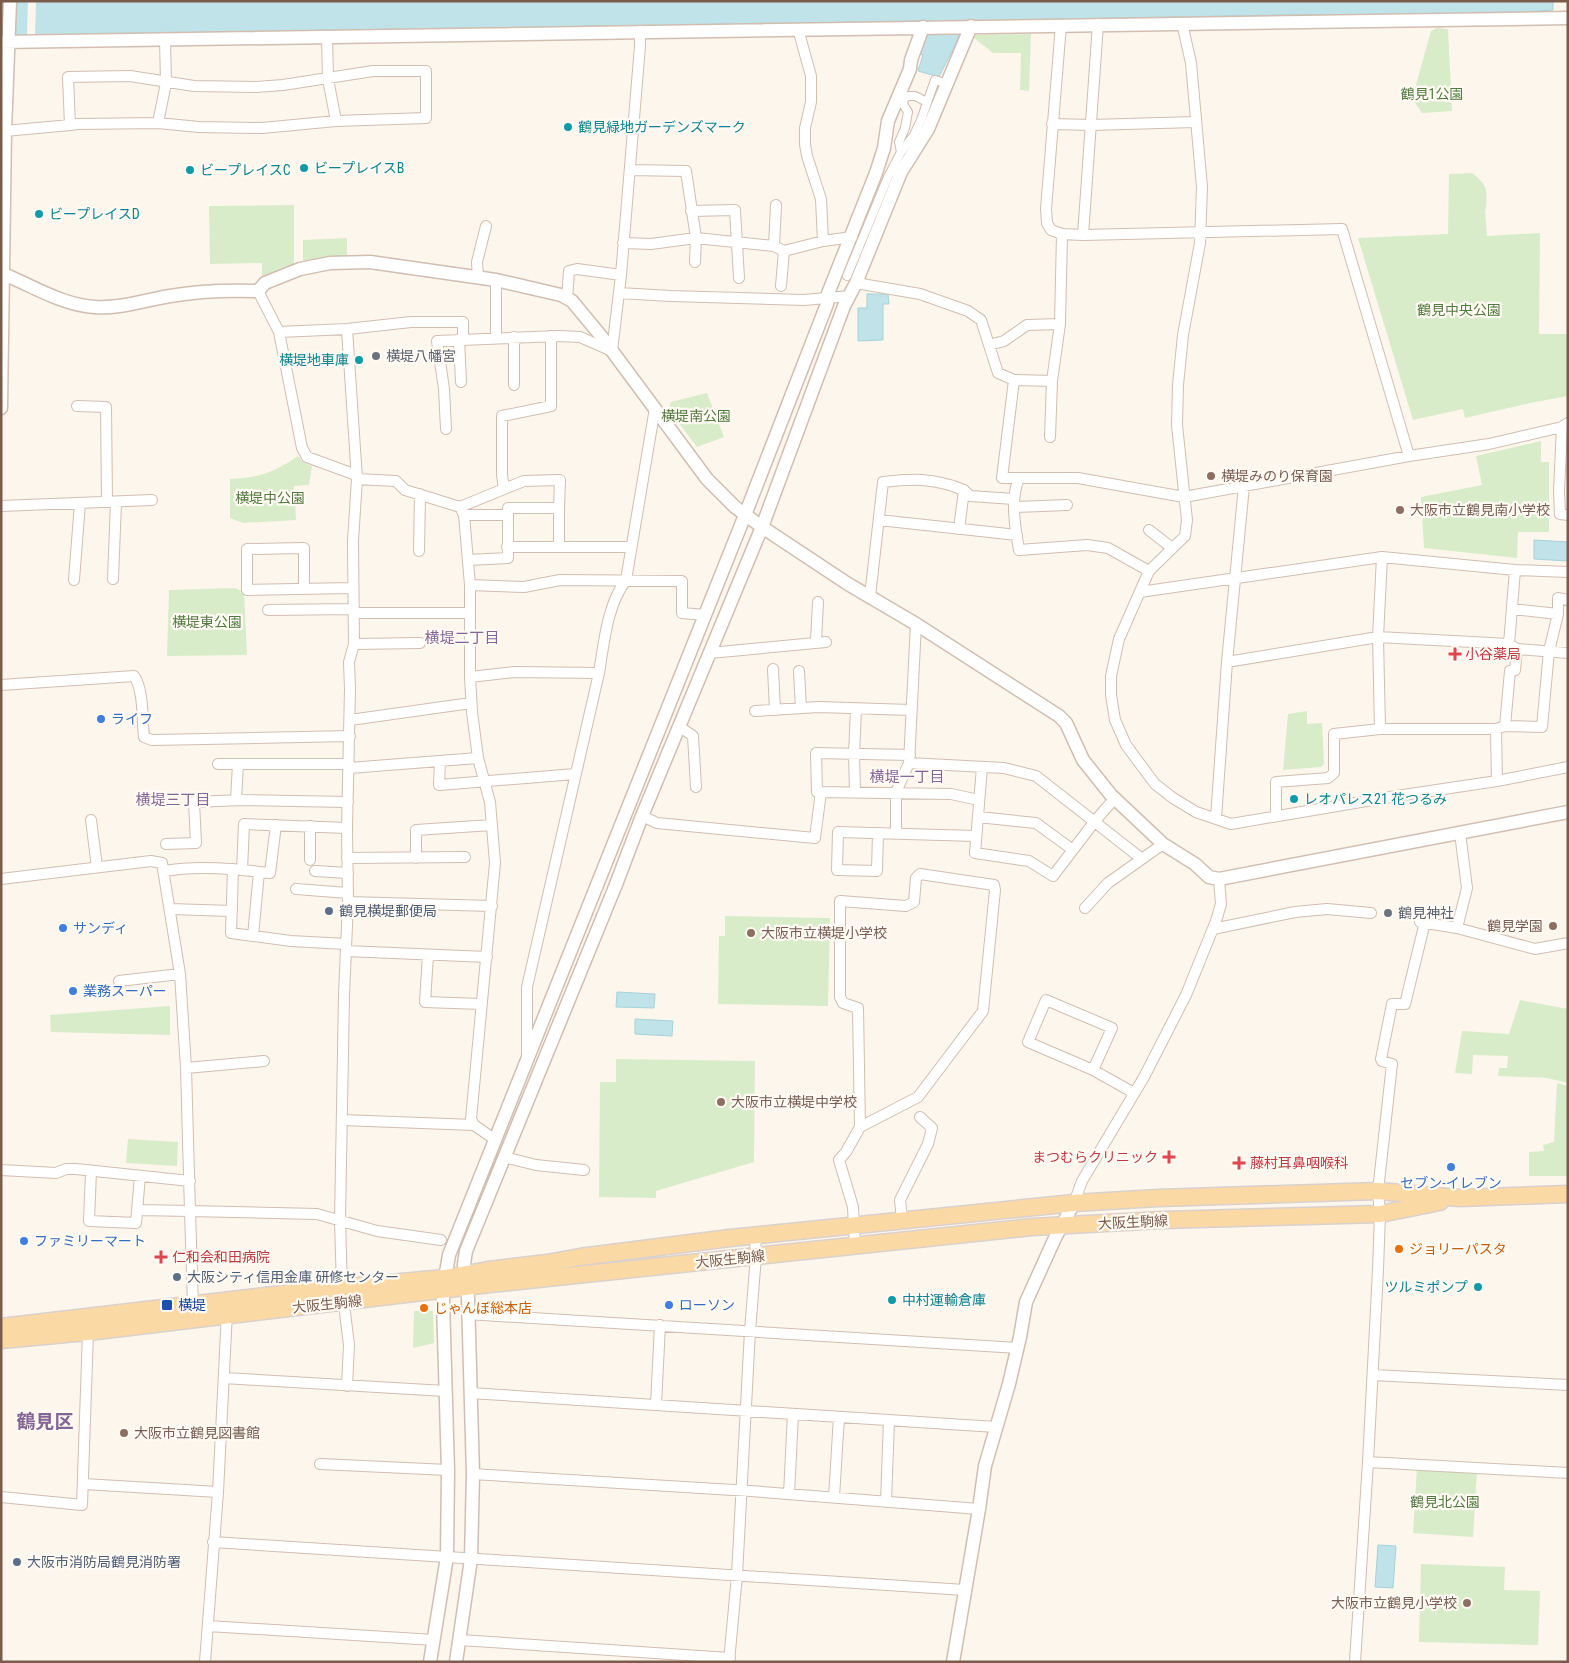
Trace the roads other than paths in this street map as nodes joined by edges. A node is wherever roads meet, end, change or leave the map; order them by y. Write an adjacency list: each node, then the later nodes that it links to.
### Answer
1 (10, 1): 12 (street)
2 (1568, 18): 3 (street)
3 (1182, 23): 4 (street); 18 (street)
4 (1098, 24): 5 (street); 22 (street)
5 (1060, 25): 6 (street); 20 (street)
6 (966, 26): 7 (street); 15 (street)
7 (927, 27): 8 (street); 26 (street)
8 (798, 29): 9 (street); 35 (street)
9 (640, 32): 10 (street); 25 (street)
10 (327, 36): 11 (street); 13 (street)
11 (165, 39): 12 (street); 14 (street)
12 (6, 40): 23 (street)
13 (328, 79): 14 (street); 17 (street); 17 (street)
14 (166, 83): 19 (street); 21 (street)
15 (948, 84): 16 (street); 46 (street)
16 (927, 102): 24 (street); 24 (street)
17 (336, 121): 19 (street)
18 (1195, 122): 22 (street); 30 (street)
19 (158, 123): 21 (street)
20 (1052, 124): 22 (street); 31 (street)
21 (70, 125): 23 (street)
22 (1091, 125): 32 (street)
23 (5, 131): 41 (street)
24 (901, 152): 26 (street)
25 (630, 170): 28 (street); 37 (street)
26 (882, 175): 33 (street); 46 (street)
27 (776, 205): 38 (street)
28 (691, 211): 34 (street); 36 (street)
29 (486, 226): 43 (street)
30 (1200, 232): 32 (street); 72 (street); 79 (street)
31 (1062, 234): 32 (street); 53 (street)
32 (1083, 235)
33 (852, 237): 35 (street); 50 (street)
34 (696, 238): 36 (street); 37 (street); 40 (street)
35 (823, 241): 39 (street)
36 (735, 242): 38 (street); 44 (street)
37 (623, 243): 42 (street)
38 (774, 246): 39 (street)
39 (784, 251): 47 (street)
40 (695, 262)
41 (2, 274): 48 (street); 67 (street)
42 (621, 275): 49 (street); 52 (street)
43 (478, 278): 45 (street); 48 (street)
44 (738, 278)
45 (496, 280): 52 (street); 58 (street)
46 (852, 280): 51 (street); 60 (street)
47 (781, 286)
48 (258, 292): 55 (street)
49 (619, 293): 50 (street); 61 (street)
50 (828, 296): 51 (street); 89 (street)
51 (850, 296): 92 (street)
52 (567, 299): 61 (street)
53 (1060, 324): 60 (street); 63 (street)
54 (347, 329): 55 (street); 59 (street); 73 (street)
55 (280, 332): 73 (street)
56 (514, 336): 57 (street); 58 (street); 65 (street)
57 (551, 336): 61 (street); 76 (street)
58 (496, 337): 59 (street)
59 (461, 339): 64 (street); 70 (street)
60 (989, 345): 62 (street)
61 (612, 351): 68 (street)
62 (1014, 380): 63 (street); 74 (street)
63 (1052, 381): 71 (street)
64 (461, 382)
65 (514, 386)
66 (77, 406): 81 (street)
67 (1, 408)
68 (655, 408): 89 (street); 98 (street)
69 (1565, 425): 72 (street); 90 (street)
70 (446, 428)
71 (1050, 437)
72 (1409, 456): 75 (street)
73 (356, 477): 78 (street); 111 (street)
74 (1019, 478): 79 (street); 83 (street)
75 (1244, 486): 79 (street); 106 (street)
76 (504, 489): 86 (street); 87 (street)
77 (964, 490): 83 (street); 91 (street); 93 (street)
78 (420, 494): 87 (street); 100 (street)
79 (1184, 497): 99 (street)
80 (152, 500): 81 (street)
81 (111, 502): 82 (street); 107 (street)
82 (80, 503): 85 (street); 108 (street)
83 (1014, 503): 84 (street); 95 (street)
84 (1066, 505)
85 (1, 506)
86 (559, 508): 88 (street); 97 (street)
87 (462, 511): 88 (street); 102 (street)
88 (508, 515): 96 (street)
89 (745, 515): 92 (street); 122 (street)
90 (1568, 515)
91 (879, 520): 93 (street); 114 (street)
92 (762, 527): 114 (street); 129 (street)
93 (959, 529): 95 (street)
94 (1149, 530): 99 (street)
95 (1017, 535): 104 (street)
96 (507, 547): 97 (street); 102 (street)
97 (559, 547): 98 (street)
98 (631, 548): 109 (street)
99 (1172, 548): 104 (street)
100 (419, 551)
101 (1382, 556): 103 (street); 106 (street); 124 (street)
102 (468, 560): 110 (street)
103 (1515, 570): 105 (street); 117 (street)
104 (1149, 571): 113 (street)
105 (1568, 572)
106 (1235, 578): 113 (street); 131 (street)
107 (113, 579)
108 (74, 580)
109 (626, 580): 110 (street); 122 (street); 134 (street)
110 (470, 585): 120 (street)
111 (353, 588): 112 (street); 119 (street)
112 (304, 589): 112 (street)
113 (1140, 592): 172 (street)
114 (870, 596): 123 (street)
115 (1568, 600): 121 (street)
116 (818, 602): 129 (street)
117 (1512, 609): 121 (street); 127 (street)
118 (268, 610): 119 (street)
119 (353, 611): 120 (street); 126 (street)
120 (470, 613): 135 (street)
121 (1558, 614): 128 (street)
122 (705, 615): 179 (street)
123 (916, 624): 141 (street); 164 (street)
124 (1378, 637): 127 (street); 131 (street); 146 (street)
125 (420, 643): 126 (street)
126 (354, 644): 143 (street)
127 (1513, 646): 128 (street); 145 (street)
128 (1549, 652): 130 (street); 145 (street)
129 (710, 653): 144 (street)
130 (1568, 653)
131 (1228, 662): 172 (street)
132 (773, 669): 140 (street)
133 (799, 671): 138 (street)
134 (599, 673): 135 (street); 157 (street)
135 (470, 677): 137 (street)
136 (1, 685): 147 (street)
137 (471, 703): 143 (street); 149 (street)
138 (801, 708): 139 (street); 140 (street)
139 (856, 709): 141 (street); 148 (street)
140 (775, 710): 142 (street)
141 (911, 710): 150 (street)
142 (755, 711)
143 (350, 720): 147 (street)
144 (680, 727): 160 (street); 169 (street)
145 (1500, 728): 146 (street); 158 (street)
146 (1380, 729): 170 (street)
147 (350, 736): 154 (street)
148 (854, 754): 150 (street); 161 (street); 162 (street)
149 (478, 758): 151 (street); 159 (street)
150 (909, 759): 155 (street); 163 (street)
151 (440, 761): 154 (street); 159 (street)
152 (218, 764): 153 (street)
153 (238, 764): 154 (street); 165 (street)
154 (350, 766): 167 (street)
155 (982, 767): 166 (street); 174 (street)
156 (1568, 767): 158 (street)
157 (575, 774): 159 (street); 218 (street)
158 (1497, 781): 170 (street)
159 (484, 782): 176 (street)
160 (696, 786)
161 (821, 792): 162 (street); 169 (street)
162 (855, 792): 163 (street)
163 (896, 792): 166 (street); 182 (street)
164 (1115, 798): 174 (street); 186 (street)
165 (236, 800): 167 (street); 185 (street)
166 (979, 800): 171 (street)
167 (348, 802): 178 (street)
168 (1568, 812): 181 (street)
169 (642, 816): 183 (street)
170 (1276, 816): 172 (street)
171 (978, 817): 184 (street); 187 (street)
172 (1216, 818)
173 (91, 820): 193 (street)
174 (1095, 821): 187 (street); 191 (street)
175 (276, 825): 177 (street); 194 (street); 197 (street)
176 (492, 825): 190 (street); 203 (street)
177 (310, 826): 178 (street); 192 (street)
178 (347, 828): 189 (street)
179 (619, 829): 183 (street); 218 (street)
180 (878, 833): 180 (street); 182 (street)
181 (1460, 833): 199 (street); 208 (street)
182 (896, 834): 184 (street)
183 (634, 836): 228 (street)
184 (976, 836): 187 (street)
185 (166, 844)
186 (1163, 844): 191 (street); 199 (street)
187 (1072, 850)
188 (466, 857): 190 (street)
189 (347, 858): 190 (street); 198 (street)
190 (416, 858)
191 (1142, 859): 204 (street)
192 (310, 860)
193 (97, 868): 195 (street); 200 (street)
194 (238, 870): 195 (street); 197 (street); 206 (street)
195 (165, 871): 205 (street)
196 (315, 871): 198 (street)
197 (259, 872): 210 (street)
198 (348, 873): 202 (street)
199 (1219, 878): 209 (street)
200 (1, 879)
201 (296, 889): 202 (street)
202 (348, 898): 203 (street); 212 (street)
203 (492, 906): 214 (street)
204 (1085, 908)
205 (170, 909): 206 (street); 215 (street)
206 (232, 911): 210 (street)
207 (1371, 913): 209 (street)
208 (1457, 928): 211 (street); 235 (street)
209 (1213, 929): 222 (street)
210 (253, 936): 212 (street)
211 (1568, 943)
212 (346, 948): 213 (street); 224 (street)
213 (428, 955): 214 (street); 217 (street)
214 (487, 957): 217 (street)
215 (180, 974): 216 (street); 220 (street)
216 (120, 981)
217 (482, 1004): 225 (street)
218 (527, 1057): 227 (street)
219 (264, 1061): 220 (street)
220 (186, 1068): 234 (street)
221 (1093, 1070): 221 (street); 222 (street)
222 (1134, 1093): 238 (street)
223 (920, 1117): 243 (street)
224 (342, 1120): 225 (street); 242 (street)
225 (474, 1125): 227 (street)
226 (860, 1127): 226 (street); 244 (street)
227 (494, 1139): 229 (street)
228 (502, 1163): 229 (street); 231 (street); 250 (street)
229 (485, 1164): 251 (street)
230 (1, 1170): 232 (street)
231 (584, 1170)
232 (91, 1171): 233 (street); 239 (street)
233 (140, 1176): 234 (street); 239 (street)
234 (190, 1181): 240 (street)
235 (1378, 1191): 237 (main road, 大阪生駒線); 238 (main road, 大阪生駒線); 241 (street)
236 (1568, 1194): 237 (main road, 大阪生駒線)
237 (1460, 1198): 241 (main road, 大阪生駒線)
238 (1074, 1203): 243 (main road, 大阪生駒線); 245 (street)
239 (138, 1210): 240 (street)
240 (190, 1211): 242 (street); 253 (street)
241 (1380, 1214): 245 (main road, 大阪生駒線); 262 (street)
242 (340, 1220): 247 (street); 252 (street)
243 (902, 1220): 244 (main road, 大阪生駒線)
244 (854, 1224): 246 (main road, 大阪生駒線); 248 (street)
245 (1062, 1225): 248 (main road, 大阪生駒線); 261 (street)
246 (754, 1236): 249 (street); 250 (main road, 大阪生駒線)
247 (441, 1240)
248 (855, 1245): 249 (main road, 大阪生駒線)
249 (756, 1256): 250 (main road, 大阪生駒線); 258 (street)
250 (466, 1281): 251 (main road, 大阪生駒線); 255 (street)
251 (444, 1284): 252 (main road, 大阪生駒線); 266 (street)
252 (343, 1295): 254 (main road, 大阪生駒線); 265 (street)
253 (193, 1305): 254 (main road, 大阪生駒線); 257 (main road, 大阪生駒線)
254 (228, 1308): 259 (main road, 大阪生駒線); 263 (street)
255 (468, 1314): 256 (street); 267 (street)
256 (660, 1325): 258 (street); 268 (street)
257 (1, 1327)
258 (750, 1331): 261 (street); 269 (street)
259 (88, 1332): 260 (main road, 大阪生駒線); 279 (street)
260 (1, 1340)
261 (1018, 1348): 273 (street)
262 (1373, 1375): 264 (street); 274 (street)
263 (224, 1378): 265 (street); 281 (street)
264 (1568, 1385)
265 (347, 1386): 266 (street)
266 (445, 1391): 276 (street)
267 (470, 1393): 268 (street); 278 (street)
268 (656, 1405): 269 (street)
269 (746, 1411): 270 (street); 280 (street)
270 (793, 1414): 271 (street); 282 (street)
271 (838, 1417): 272 (street); 284 (street)
272 (889, 1420): 273 (street); 285 (street)
273 (996, 1427): 286 (street)
274 (1368, 1462): 277 (street); 300 (street)
275 (320, 1464): 276 (street)
276 (448, 1470): 288 (street)
277 (1568, 1473)
278 (473, 1474): 280 (street); 289 (street)
279 (84, 1484): 281 (street); 283 (street)
280 (742, 1490): 282 (street); 290 (street)
281 (218, 1492): 287 (street)
282 (789, 1494): 284 (street)
283 (1, 1497)
284 (834, 1498): 285 (street)
285 (886, 1502): 286 (street)
286 (979, 1509): 291 (street)
287 (213, 1542): 288 (street); 292 (street)
288 (448, 1557): 289 (street); 293 (street)
289 (471, 1559): 290 (street); 294 (street)
290 (737, 1575): 291 (street); 295 (street)
291 (965, 1590): 299 (street)
292 (208, 1626): 293 (street); 296 (street)
293 (434, 1640): 297 (street)
294 (460, 1640): 295 (street); 298 (street)
295 (730, 1660)
296 (205, 1662)
297 (430, 1662)
298 (456, 1662)
299 (953, 1662)
300 (1355, 1662)

